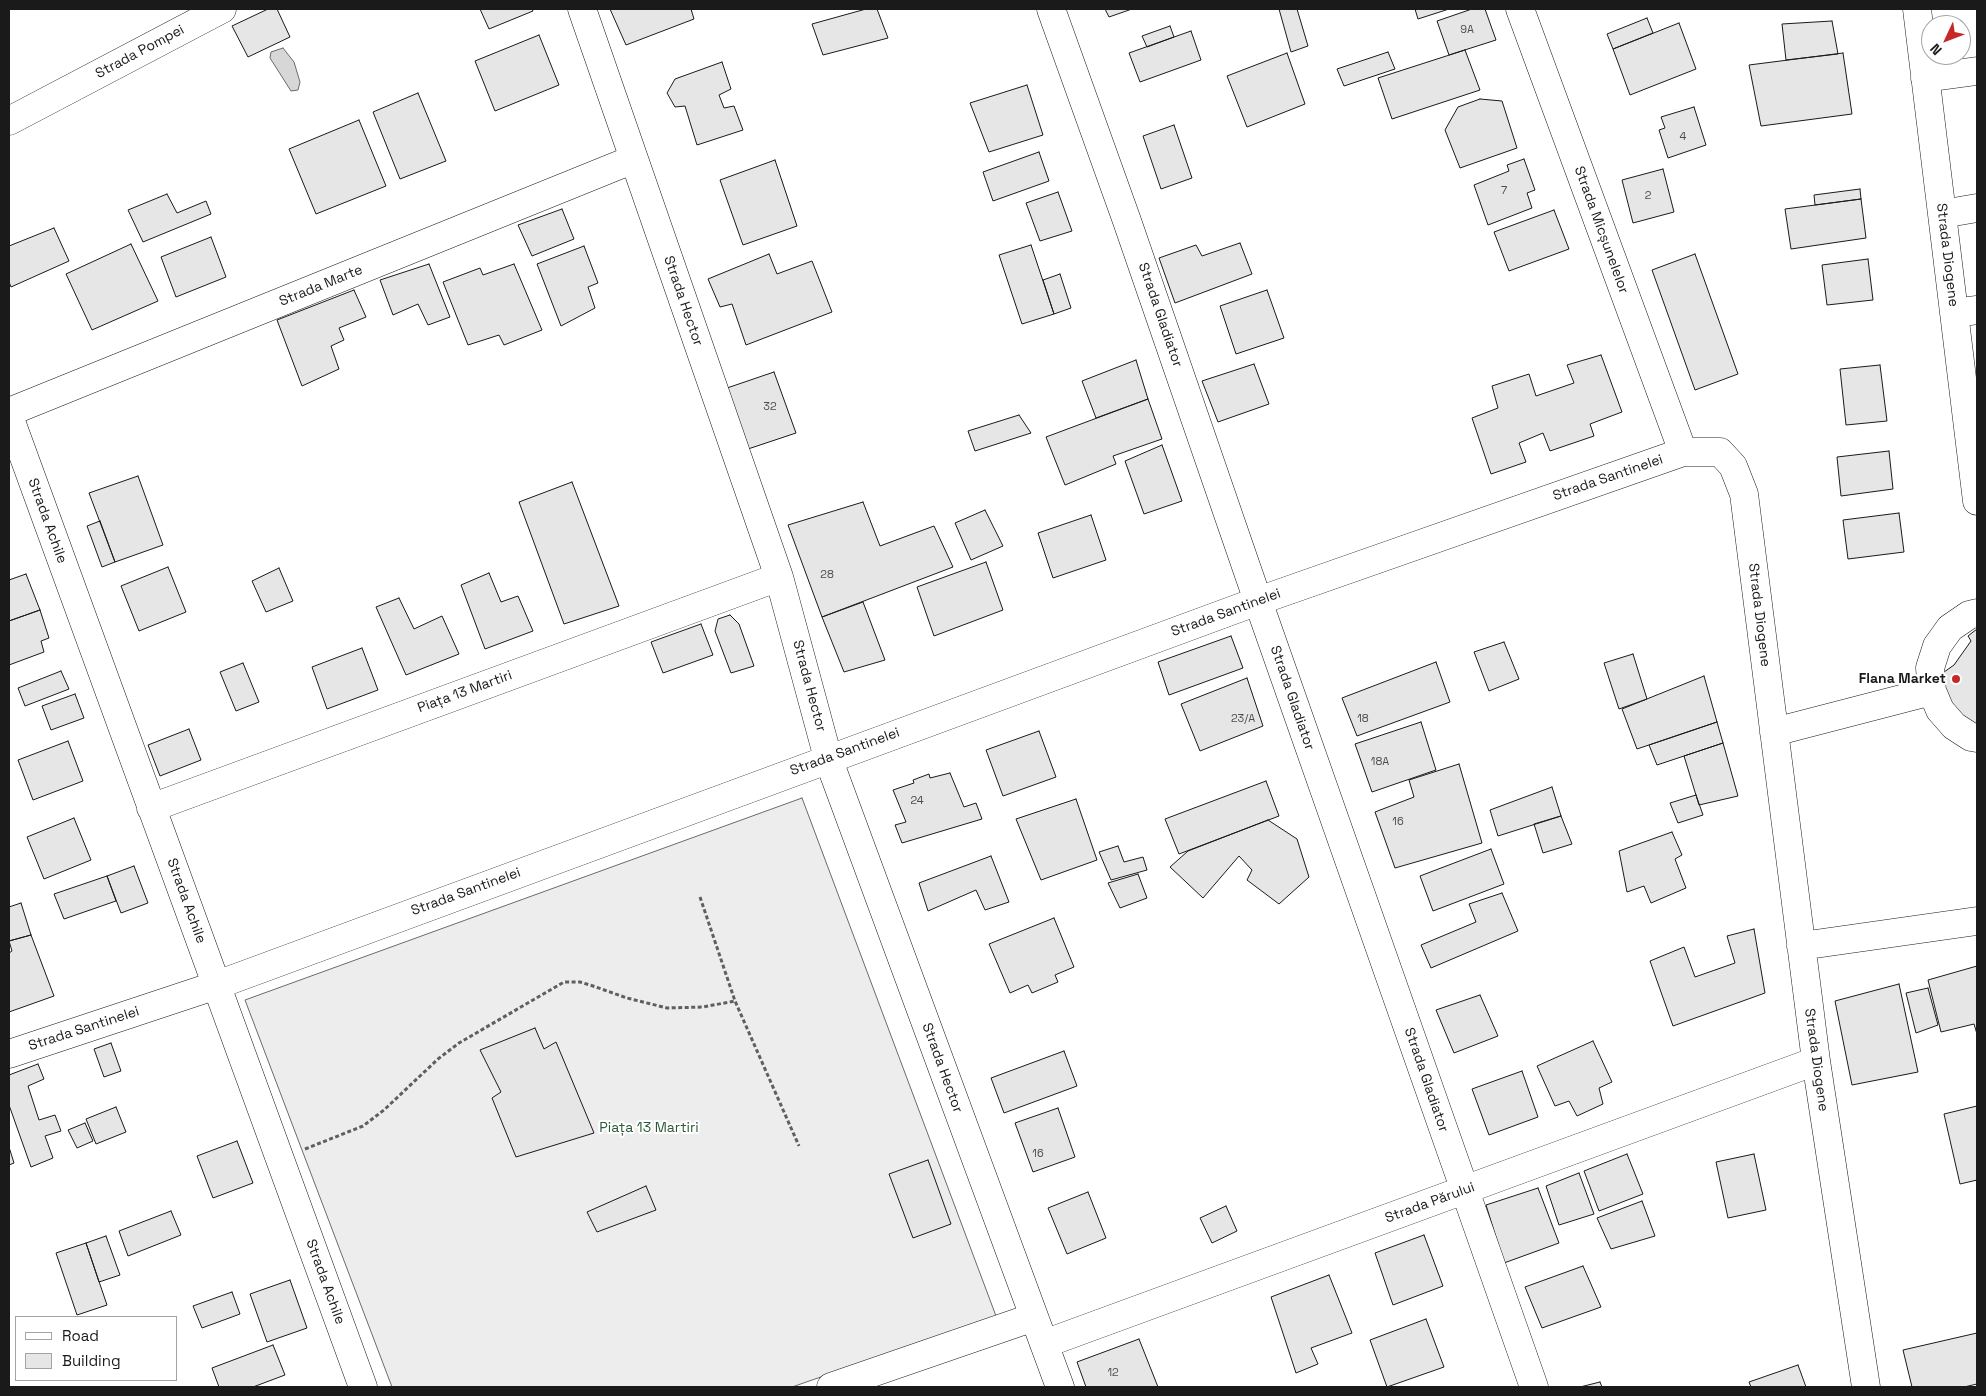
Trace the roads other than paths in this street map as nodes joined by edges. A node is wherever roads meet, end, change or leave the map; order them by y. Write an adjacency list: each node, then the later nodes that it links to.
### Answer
1 (222, 9): 8 (street, Strada Pompei)
2 (582, 9): 9 (street, Strada Hector)
3 (1051, 9): 18 (street, Strada Gladiator)
4 (1520, 9): 15 (street, Strada Micșunelelor)
5 (1917, 9): 7 (street, Strada Diogene)
6 (1977, 71): 7 (street)
7 (1925, 78): 11 (street, Strada Diogene)
8 (9, 121)
9 (634, 160): 13 (street, Strada Marte); 17 (street, Strada Hector)
10 (1977, 208): 11 (street)
11 (1942, 214): 12 (street, Strada Diogene)
12 (1966, 311): 14 (street, Strada Diogene)
13 (9, 414): 24 (street, Strada Achile)
14 (1974, 447): 16 (street, Strada Diogene)
15 (1683, 452): 18 (street, Strada Santinelei); 21 (street, Strada Diogene)
16 (1977, 501)
17 (779, 577): 23 (street, Strada Hector); 24 (street, Piața 13 Martiri)
18 (1258, 601): 23 (street, Strada Santinelei); 30 (street, Strada Gladiator)
19 (1977, 613): 20 (street)
20 (1932, 690): 21 (street); 22 (street)
21 (1774, 732): 26 (street, Strada Diogene)
22 (1977, 738)
23 (828, 758): 27 (street, Strada Santinelei); 31 (street, Strada Hector)
24 (151, 808): 27 (street, Strada Achile)
25 (1977, 921): 26 (street)
26 (1801, 946): 29 (street, Strada Diogene)
27 (217, 985): 28 (street, Strada Santinelei); 33 (street, Strada Achile)
28 (9, 1054)
29 (1816, 1061): 30 (street, Strada Părului); 37 (street, Strada Diogene)
30 (1465, 1190): 32 (street, Strada Părului); 36 (street, Strada Gladiator)
31 (1034, 1317): 32 (street, Strada Hector); 34 (street)
32 (1044, 1344): 35 (street, Strada Hector)
33 (363, 1387)
34 (831, 1387)
35 (1060, 1387)
36 (1534, 1387)
37 (1866, 1387)

